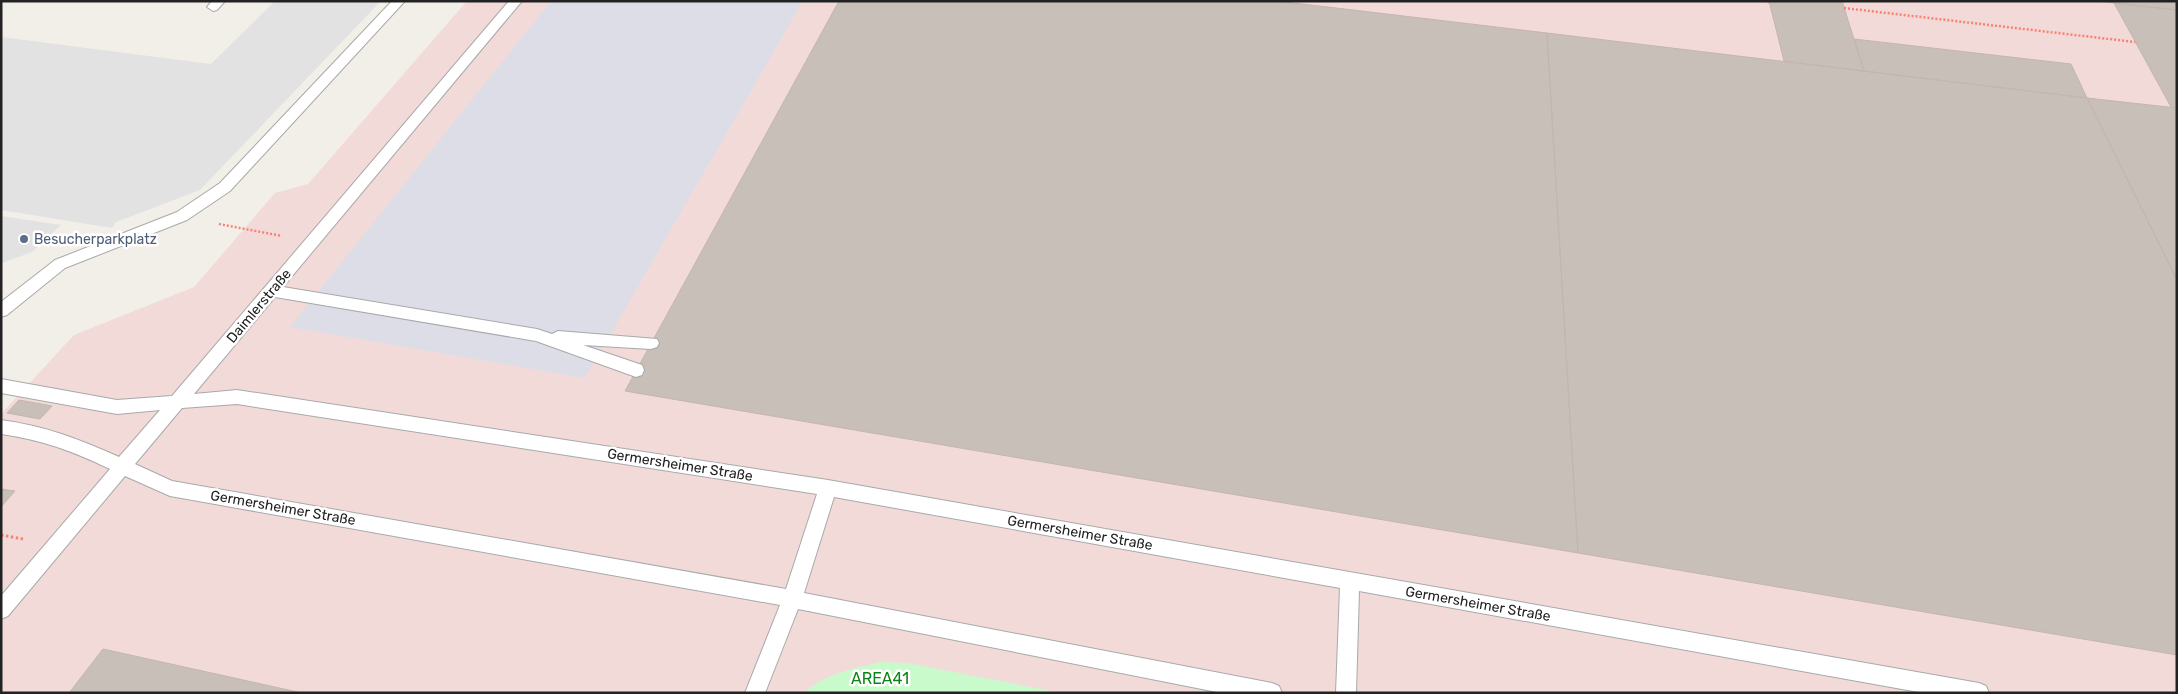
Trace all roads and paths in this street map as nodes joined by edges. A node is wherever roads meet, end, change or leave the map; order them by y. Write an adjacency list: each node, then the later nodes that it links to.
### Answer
1 (399, 1): 10 (lane)
2 (516, 1): 8 (lane, Daimlerstraße)
3 (1764, 1): 4 (path)
4 (1769, 2)
5 (1844, 8): 6 (path)
6 (2135, 42)
7 (243, 230): 8 (path)
8 (314, 241): 9 (lane, Daimlerstraße)
9 (271, 292): 11 (lane); 15 (lane, Daimlerstraße)
10 (1, 311)
11 (537, 335): 12 (lane); 13 (lane)
12 (651, 343)
13 (636, 370)
14 (1, 386): 15 (lane, Germersheimer Straße)
15 (178, 402): 17 (lane, Daimlerstraße); 18 (lane, Germersheimer Straße)
16 (1, 427): 17 (lane, Germersheimer Straße)
17 (122, 467): 20 (lane, Germersheimer Straße); 21 (lane, Daimlerstraße)
18 (828, 488): 19 (lane, Germersheimer Straße); 20 (lane)
19 (1350, 581): 24 (lane); 25 (lane, Germersheimer Straße)
20 (792, 599): 22 (lane); 23 (lane, Germersheimer Straße)
21 (1, 610)
22 (756, 693)
23 (1272, 693)
24 (1346, 693)
25 (1979, 693)

